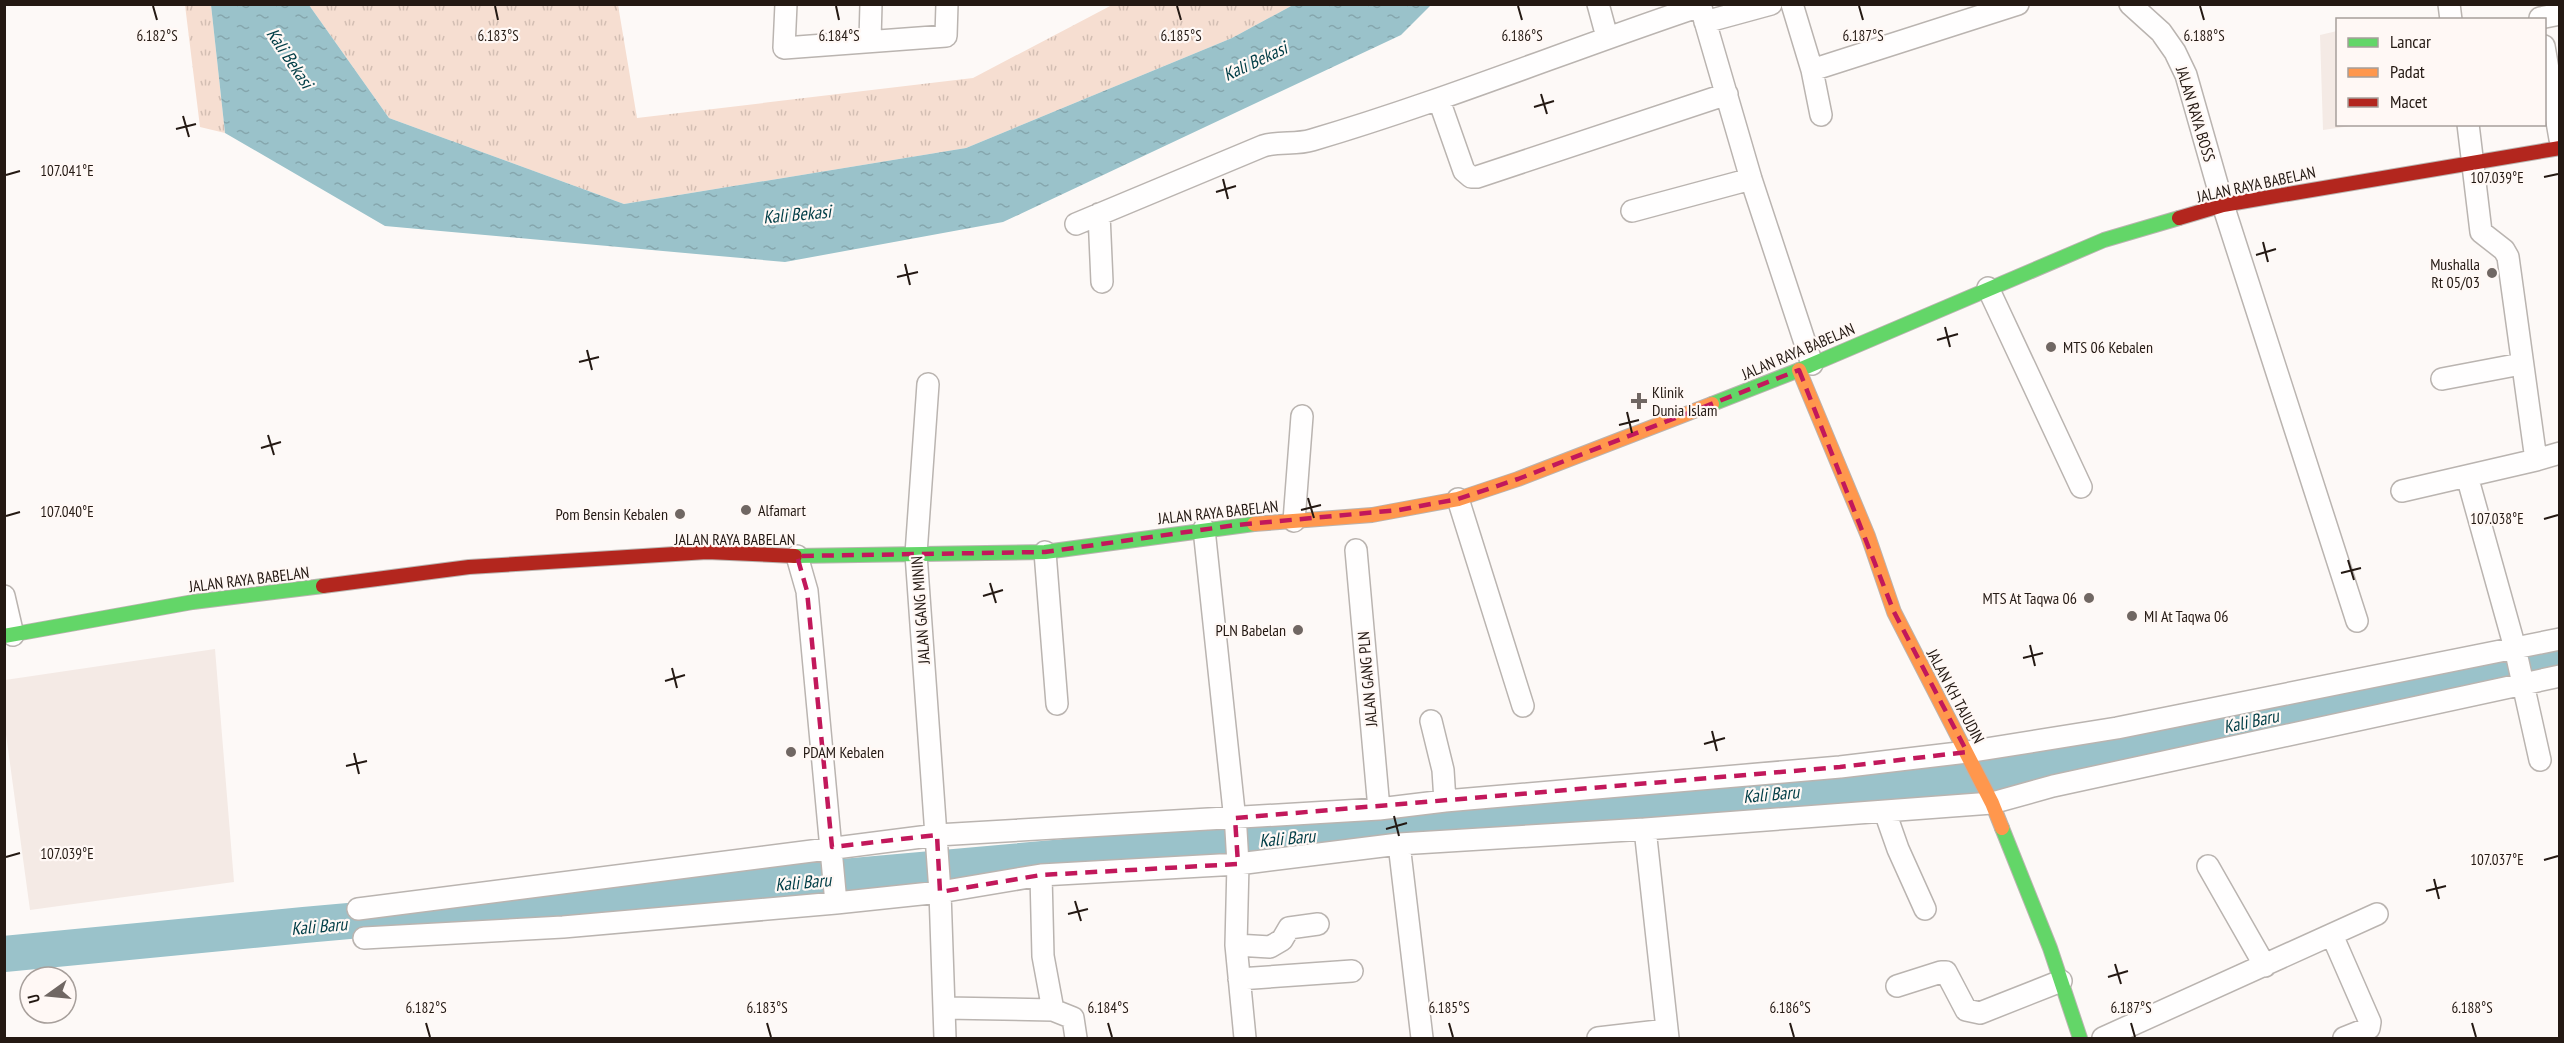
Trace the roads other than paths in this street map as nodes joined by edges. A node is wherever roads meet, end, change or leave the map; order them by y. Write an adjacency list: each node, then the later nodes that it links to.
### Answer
1 (786, 4): 11 (street)
2 (871, 4): 11 (street)
3 (947, 4): 11 (street)
4 (1598, 4): 10 (street)
5 (1772, 4): 9 (street)
6 (1792, 4): 13 (street)
7 (2018, 4): 13 (street)
8 (2130, 4): 22 (street, JALAN RAYA BOSS)
9 (1702, 11): 10 (street); 14 (street)
10 (1607, 37): 15 (street)
11 (870, 40)
12 (2546, 58): 18 (street)
13 (1812, 70): 16 (street)
14 (1727, 94): 15 (street); 21 (street)
15 (1440, 100): 24 (street)
16 (1821, 115)
17 (2468, 126): 20 (street)
18 (2558, 127)
19 (2559, 148): 20 (main road, JALAN RAYA BABELAN)
20 (2474, 162): 22 (main road, JALAN RAYA BABELAN); 28 (street)
21 (1751, 179): 23 (street); 29 (street)
22 (2223, 205): 27 (main road, JALAN RAYA BABELAN); 46 (street, JALAN RAYA BOSS)
23 (1632, 211)
24 (1099, 214): 25 (street); 26 (street)
25 (1076, 224)
26 (1101, 282)
27 (1989, 288): 29 (main road, JALAN RAYA BABELAN); 36 (street)
28 (2521, 364): 30 (street); 34 (street)
29 (1805, 367): 38 (main road, JALAN RAYA BABELAN); 55 (main road, JALAN KH TAJUDIN)
30 (2442, 379)
31 (928, 384): 43 (street, JALAN GANG MININ)
32 (1302, 416): 39 (street)
33 (2559, 453): 34 (street)
34 (2536, 460): 35 (street)
35 (2467, 476): 37 (street); 49 (street)
36 (2080, 488)
37 (2402, 491)
38 (1458, 499): 39 (main road, JALAN RAYA BABELAN); 53 (street)
39 (1294, 521): 40 (main road, JALAN RAYA BABELAN)
40 (1204, 529): 42 (main road, JALAN RAYA BABELAN); 62 (street)
41 (1356, 550): 59 (street, JALAN GANG PLN)
42 (1045, 552): 43 (main road, JALAN RAYA BABELAN); 52 (street)
43 (916, 554): 44 (main road, JALAN RAYA BABELAN); 63 (street, JALAN GANG MININ)
44 (797, 556): 47 (main road, JALAN RAYA BABELAN); 65 (street)
45 (4, 596): 47 (street)
46 (2357, 621)
47 (9, 636)
48 (2559, 639): 49 (street)
49 (2515, 648): 51 (street); 55 (street)
50 (2559, 676): 51 (street)
51 (2523, 684): 56 (street); 57 (street)
52 (1057, 704)
53 (1523, 706)
54 (1431, 721): 58 (street)
55 (1970, 758): 57 (main road, JALAN KH TAJUDIN); 58 (street)
56 (2540, 760)
57 (1988, 795): 60 (street); 80 (main road, JALAN KH TAJUDIN)
58 (1445, 801): 59 (street)
59 (1379, 809): 62 (street)
60 (1885, 812): 61 (street); 71 (street)
61 (1645, 830): 64 (street); 84 (street)
62 (1236, 840): 63 (street); 64 (street); 67 (street); 76 (street)
63 (937, 841): 65 (street); 68 (street, JALAN GANG MININ)
64 (1400, 844): 88 (street)
65 (832, 853): 69 (street); 70 (street)
66 (2208, 866): 77 (street)
67 (1041, 875): 68 (street); 83 (street)
68 (940, 886): 69 (street); 82 (street, JALAN GANG MININ)
69 (836, 895): 75 (street)
70 (358, 909)
71 (1925, 909)
72 (2377, 914): 74 (street)
73 (1318, 924): 76 (street)
74 (2332, 935): 77 (street); 92 (street)
75 (364, 938)
76 (1236, 945): 79 (street)
77 (2265, 966): 91 (street)
78 (1352, 970): 79 (street)
79 (1239, 979): 87 (street)
80 (2061, 981): 81 (street); 90 (main road, JALAN KH TAJUDIN)
81 (1897, 986)
82 (945, 1008): 83 (street); 85 (street, JALAN GANG MININ)
83 (1053, 1010): 86 (street)
84 (1668, 1034): 89 (street)
85 (945, 1038)
86 (1076, 1038)
87 (1245, 1038)
88 (1422, 1038)
89 (1598, 1038)
90 (2080, 1038)
91 (2103, 1038)
92 (2343, 1038)

